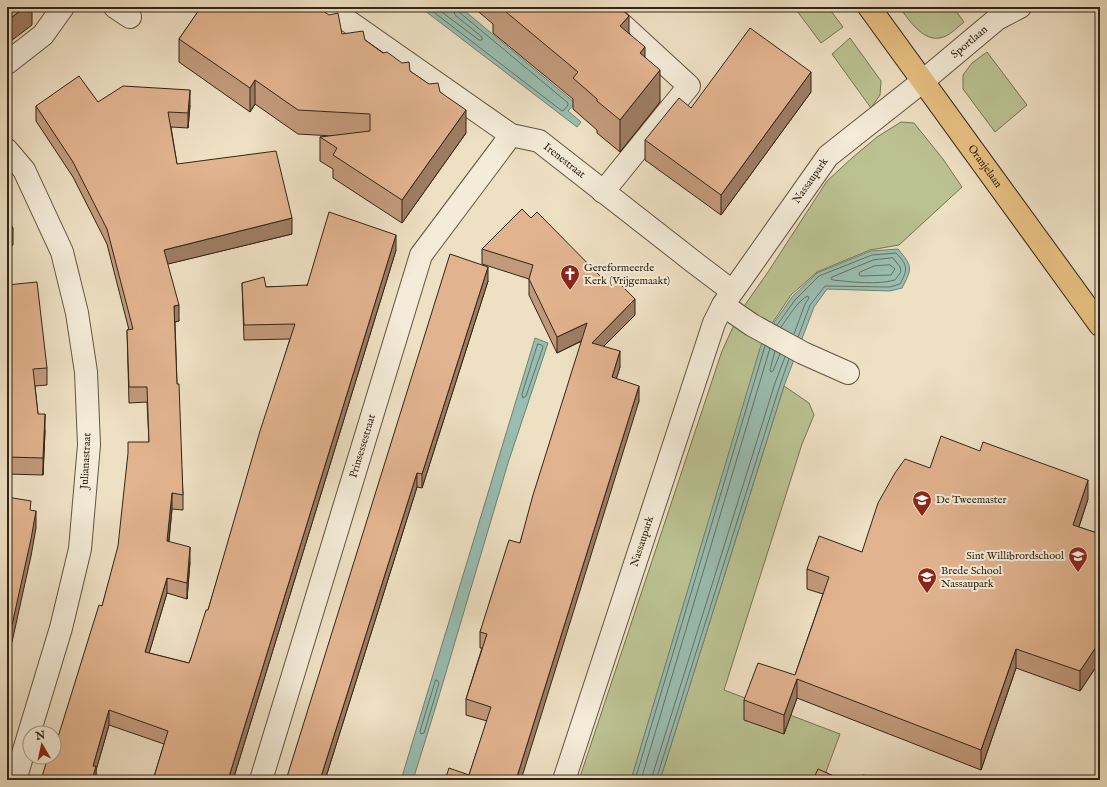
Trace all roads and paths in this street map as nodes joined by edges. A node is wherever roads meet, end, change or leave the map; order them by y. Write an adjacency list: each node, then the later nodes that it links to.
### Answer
1 (63, 7): 6 (street)
2 (328, 7): 8 (street, Irenestraat)
3 (603, 7): 10 (street)
4 (869, 7): 7 (main road, Oranjelaan)
5 (1020, 7): 7 (street, Sportlaan)
6 (7, 63)
7 (922, 81): 11 (street, Nassaupark); 12 (main road, Oranjelaan)
8 (511, 135): 10 (street, Irenestraat); 15 (street, Prinsessestraat)
9 (7, 150): 14 (street, Julianastraat)
10 (603, 192): 11 (street, Irenestraat)
11 (727, 298): 13 (street); 16 (street, Nassaupark)
12 (1100, 325)
13 (848, 373)
14 (15, 780)
15 (261, 780)
16 (564, 780)

